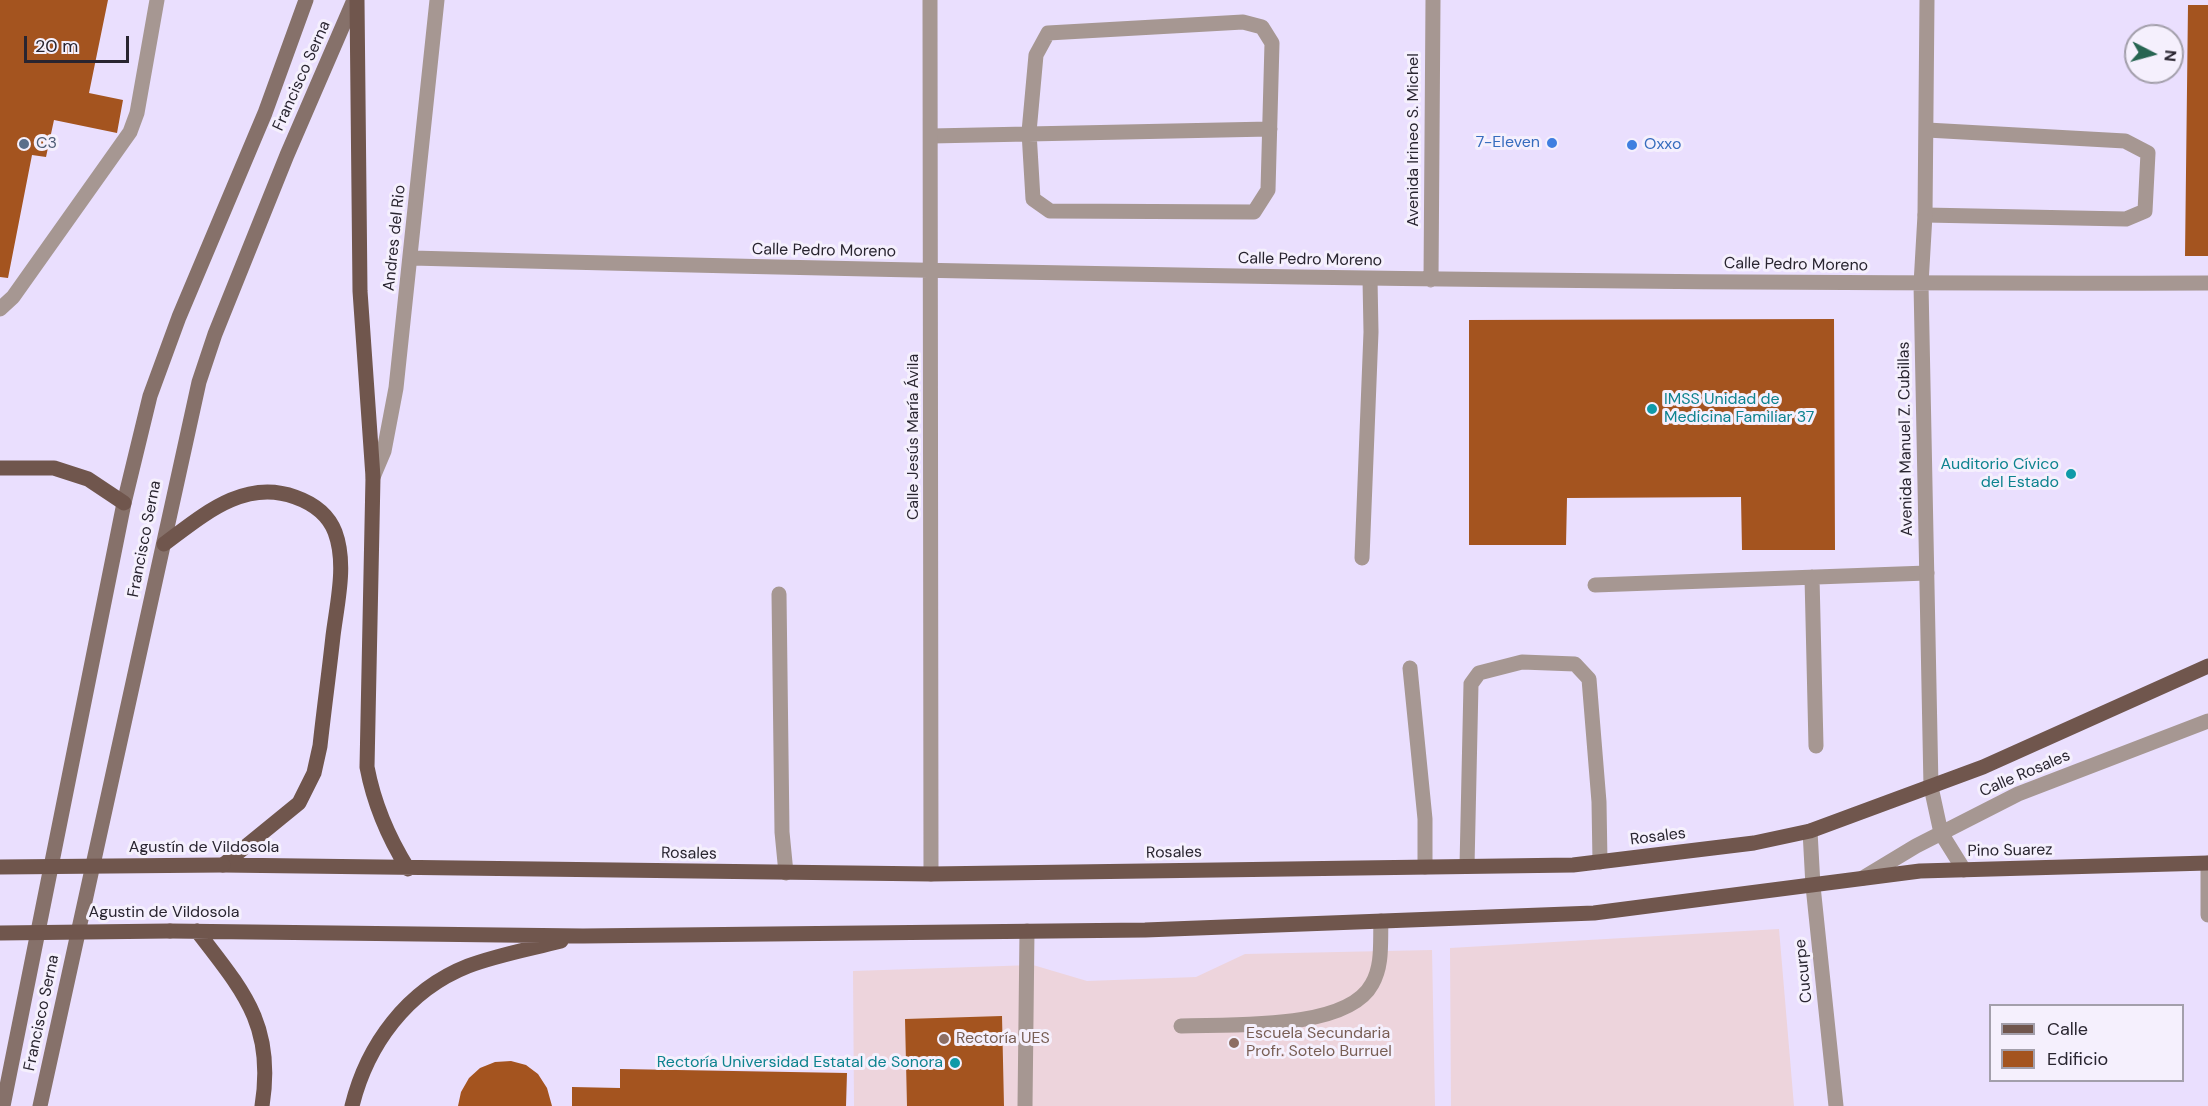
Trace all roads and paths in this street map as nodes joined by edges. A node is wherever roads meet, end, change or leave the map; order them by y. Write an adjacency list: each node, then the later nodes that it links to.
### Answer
1 (157, 0): 19 (street)
2 (306, 0): 22 (main road, Francisco Serna)
3 (356, 0): 21 (main road); 23 (main road, Francisco Serna)
4 (437, 0): 13 (street, Andres del Rio)
5 (930, 0): 11 (street, Calle Jesús María Ávila)
6 (1433, 0): 16 (street, Avenida Irineo S. Michel)
7 (1927, 0): 9 (street, Avenida Manuel Z. Cubillas)
8 (1270, 129): 10 (street); 10 (street); 10 (street)
9 (1927, 130): 12 (street, Avenida Manuel Z. Cubillas); 12 (street)
10 (1029, 132): 11 (street)
11 (931, 136): 14 (street, Calle Jesús María Ávila)
12 (1925, 215): 18 (street, Avenida Manuel Z. Cubillas)
13 (412, 258): 14 (street, Calle Pedro Moreno); 21 (street, Andres del Rio)
14 (932, 272): 15 (street, Calle Pedro Moreno); 45 (street, Calle Jesús María Ávila)
15 (1370, 279): 16 (street, Calle Pedro Moreno); 24 (street)
16 (1431, 280): 18 (street, Calle Pedro Moreno)
17 (2208, 283): 18 (street, Calle Pedro Moreno)
18 (1921, 284): 25 (street, Avenida Manuel Z. Cubillas)
19 (0, 309)
20 (0, 468): 22 (main road)
21 (374, 477): 42 (main road)
22 (124, 503): 55 (main road, Francisco Serna)
23 (164, 544): 38 (main road); 56 (main road, Francisco Serna)
24 (1362, 558)
25 (1927, 573): 26 (street); 33 (street, Avenida Manuel Z. Cubillas)
26 (1812, 577): 27 (street); 32 (street)
27 (1595, 585)
28 (779, 594): 44 (street)
29 (2208, 666): 33 (main road, Calle Rosales)
30 (1410, 668): 41 (street)
31 (2208, 721): 35 (street, Calle Rosales)
32 (1816, 746)
33 (1931, 787): 34 (main road, Rosales); 35 (street, Avenida Manuel Z. Cubillas)
34 (1810, 831): 36 (main road, Rosales); 47 (street, Cucurpe)
35 (1941, 833): 43 (street, Avenida Manuel Z. Cubillas); 46 (street, Calle Rosales)
36 (1600, 862): 39 (main road, Rosales); 39 (street)
37 (2208, 863): 43 (main road, Pino Suarez); 48 (street)
38 (224, 865): 40 (main road, Agustín de Vildosola, bridge); 42 (main road, Agustín de Vildosola)
39 (1467, 866): 41 (main road, Rosales)
40 (0, 867)
41 (1425, 867): 45 (main road, Rosales)
42 (408, 869): 44 (main road, Rosales)
43 (1964, 870): 46 (main road, Pino Suarez)
44 (786, 873): 45 (main road, Rosales)
45 (932, 874)
46 (1863, 878): 47 (main road, Pino Suarez)
47 (1813, 886): 49 (main road); 60 (street, Cucurpe)
48 (2208, 915)
49 (1381, 921): 51 (main road); 54 (street)
50 (197, 931): 52 (main road, Agustin de Vildosola, bridge); 53 (main road, Agustin de Vildosola); 57 (main road)
51 (1027, 931): 53 (main road); 59 (street)
52 (0, 933)
53 (583, 936): 58 (main road)
54 (1181, 1026)
55 (3, 1106)
56 (40, 1106)
57 (262, 1106)
58 (352, 1106)
59 (1025, 1106)
60 (1836, 1106)

